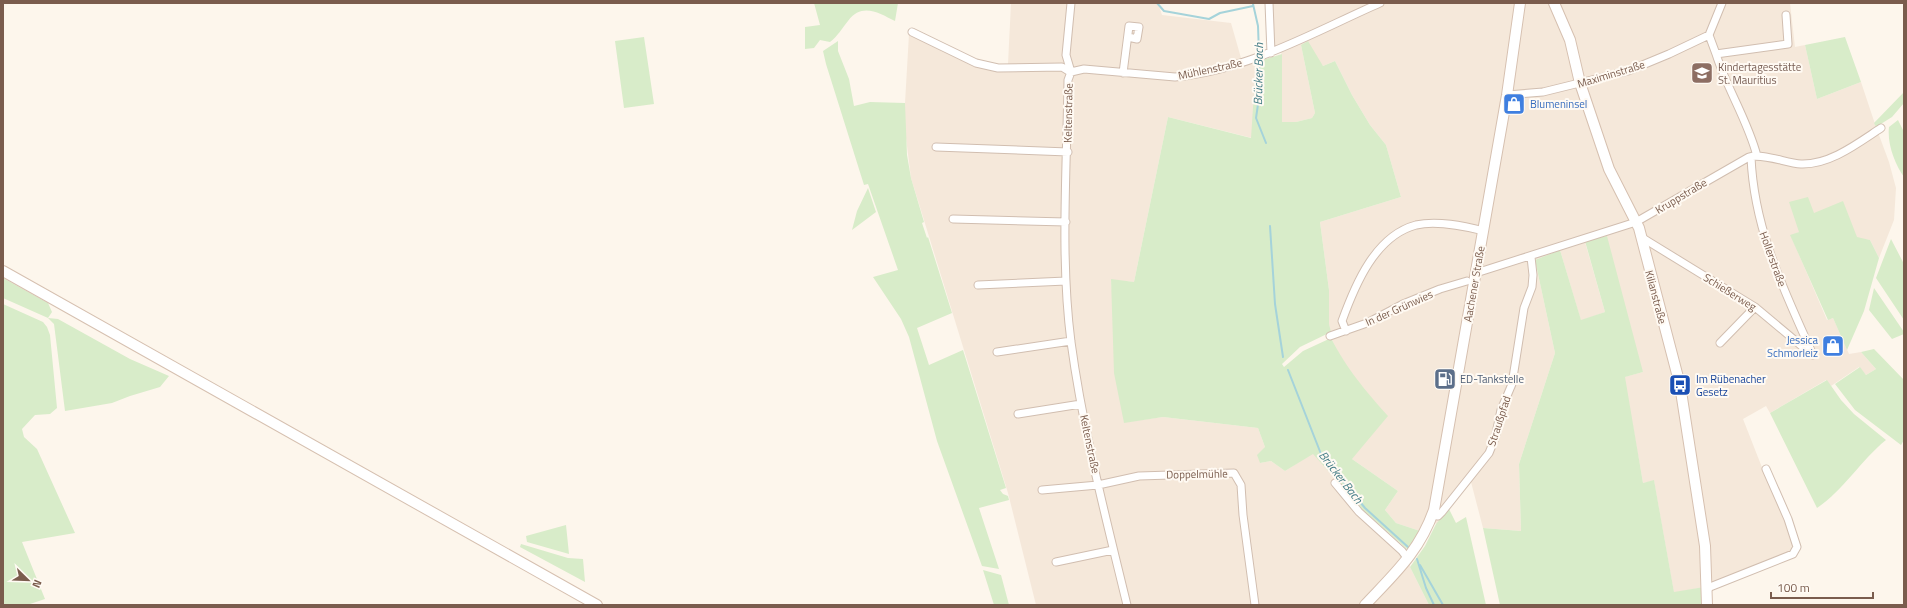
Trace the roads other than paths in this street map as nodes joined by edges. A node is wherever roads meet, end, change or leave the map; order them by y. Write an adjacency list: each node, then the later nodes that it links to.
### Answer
1 (1071, 3): 13 (street, Keltenstraße)
2 (1269, 3): 11 (street)
3 (1520, 3): 16 (main road, Aachener Straße)
4 (1554, 3): 15 (main road, Kilianstraße)
5 (1722, 3): 9 (street)
6 (1376, 4): 11 (street, Mühlenstraße)
7 (1786, 15): 12 (street)
8 (912, 32): 13 (street, Mühlenstraße)
9 (1709, 35): 12 (street); 15 (street, Maximinstraße)
10 (1128, 37): 14 (street)
11 (1268, 54): 14 (street, Mühlenstraße)
12 (1716, 54): 20 (street, Hollerstraße)
13 (1071, 72): 14 (street, Mühlenstraße); 19 (street, Keltenstraße)
14 (1123, 73)
15 (1580, 83): 16 (street, Maximinstraße); 23 (main road, Kilianstraße)
16 (1507, 95): 24 (main road, Aachener Straße)
17 (1881, 128): 20 (street)
18 (936, 147): 19 (street, Keltenstraße)
19 (1068, 152): 22 (street, Keltenstraße)
20 (1754, 156): 23 (street, Kruppstraße); 38 (street, Hollerstraße)
21 (953, 219): 22 (street)
22 (1066, 222): 29 (street, Keltenstraße)
23 (1636, 222): 25 (main road, Kilianstraße); 26 (street, Kruppstraße)
24 (1484, 231): 28 (main road, Aachener Straße); 33 (street)
25 (1641, 237): 32 (street, Schießerweg); 49 (main road, Kilianstraße)
26 (1531, 257): 28 (street, Kruppstraße); 45 (street, Straußpfad)
27 (3, 271): 50 (main road)
28 (1476, 273): 45 (main road, Aachener Straße)
29 (1066, 281): 31 (street); 35 (street, Keltenstraße)
30 (1468, 281): 33 (street, In der Grünwies)
31 (978, 285)
32 (1755, 307): 36 (street); 38 (street, Schießerweg)
33 (1346, 331): 34 (street, In der Grünwies)
34 (1330, 336)
35 (1071, 341): 37 (street); 39 (street, Keltenstraße)
36 (1720, 344)
37 (998, 352)
38 (1813, 355)
39 (1081, 404): 40 (street, Keltenstraße); 43 (street, Keltenstraße)
40 (1018, 414)
41 (1766, 469): 49 (street)
42 (1335, 483): 47 (street)
43 (1098, 485): 44 (street, Keltenstraße); 46 (street, Keltenstraße); 52 (street, Doppelmühle)
44 (1042, 490)
45 (1432, 515): 47 (main road, Aachener Straße)
46 (1113, 550): 48 (street); 51 (street, Keltenstraße)
47 (1408, 559): 53 (main road, Aachener Straße)
48 (1056, 562)
49 (1707, 590): 54 (main road, Kilianstraße)
50 (596, 605)
51 (1127, 605)
52 (1255, 605)
53 (1365, 605)
54 (1707, 605)

